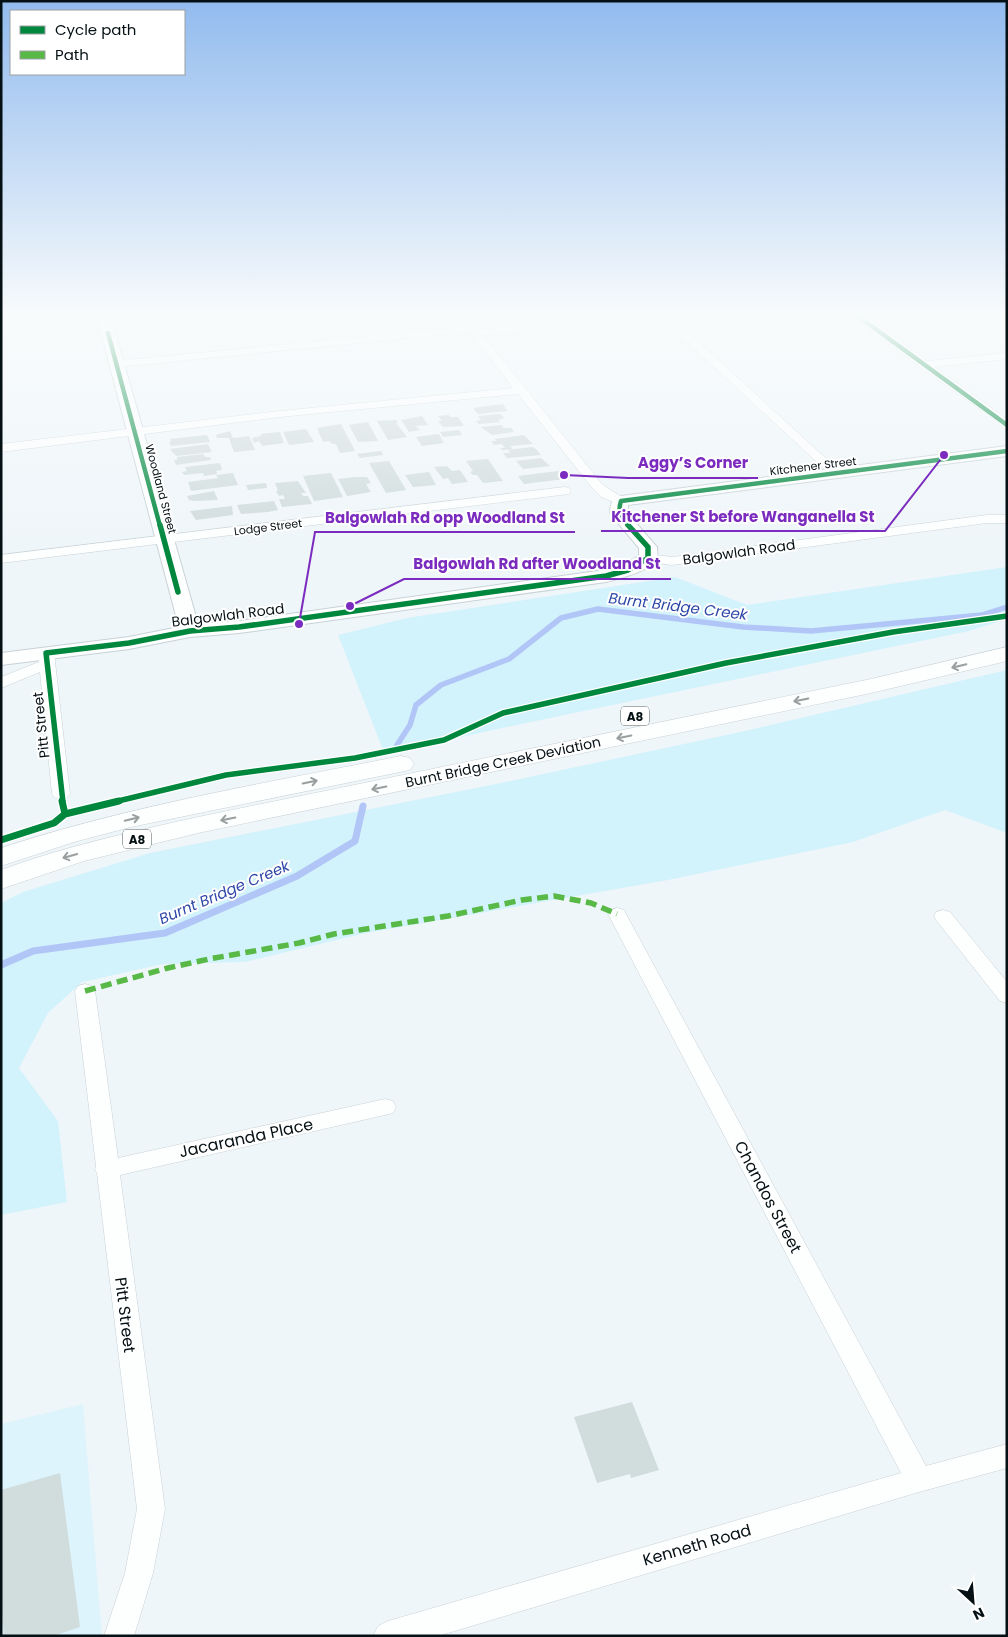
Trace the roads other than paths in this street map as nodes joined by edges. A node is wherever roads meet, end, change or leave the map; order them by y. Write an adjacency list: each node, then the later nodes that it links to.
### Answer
1 (123, 390): 7 (street, Woodland Street)
2 (519, 390): 7 (street)
3 (522, 390): 12 (street)
4 (742, 390): 10 (street)
5 (959, 390): 6 (street)
6 (1007, 425)
7 (135, 433): 8 (street); 14 (street, Woodland Street)
8 (1, 448)
9 (1007, 451): 10 (street, Kitchener Street)
10 (836, 473): 12 (street, Kitchener Street)
11 (565, 491): 14 (street, Lodge Street)
12 (621, 501): 15 (street)
13 (1007, 519): 15 (street, Balgowlah Road)
14 (164, 539): 16 (street, Lodge Street); 17 (street, Woodland Street)
15 (648, 558): 17 (street, Balgowlah Road)
16 (1, 559)
17 (190, 631): 20 (street, Balgowlah Road)
18 (1007, 636): 24 (highway, Burnt Bridge Creek Deviation / A8, one-way to 18)
19 (1007, 654): 25 (highway, Burnt Bridge Creek Deviation / A8, one-way to 25)
20 (47, 658): 21 (street, Balgowlah Road); 22 (street); 23 (street, Pitt Street)
21 (1, 659)
22 (1, 683)
23 (61, 794)
24 (1, 857)
25 (1, 880)
26 (617, 914): 33 (street, Chandos Street)
27 (943, 916): 29 (street)
28 (85, 991): 31 (street, Pitt Street)
29 (1007, 996)
30 (385, 1107): 31 (street, Jacaranda Place)
31 (106, 1169): 34 (street, Pitt Street)
32 (1007, 1456): 33 (street, Kenneth Road)
33 (919, 1480): 35 (street, Kenneth Road)
34 (118, 1636)
35 (388, 1636)

